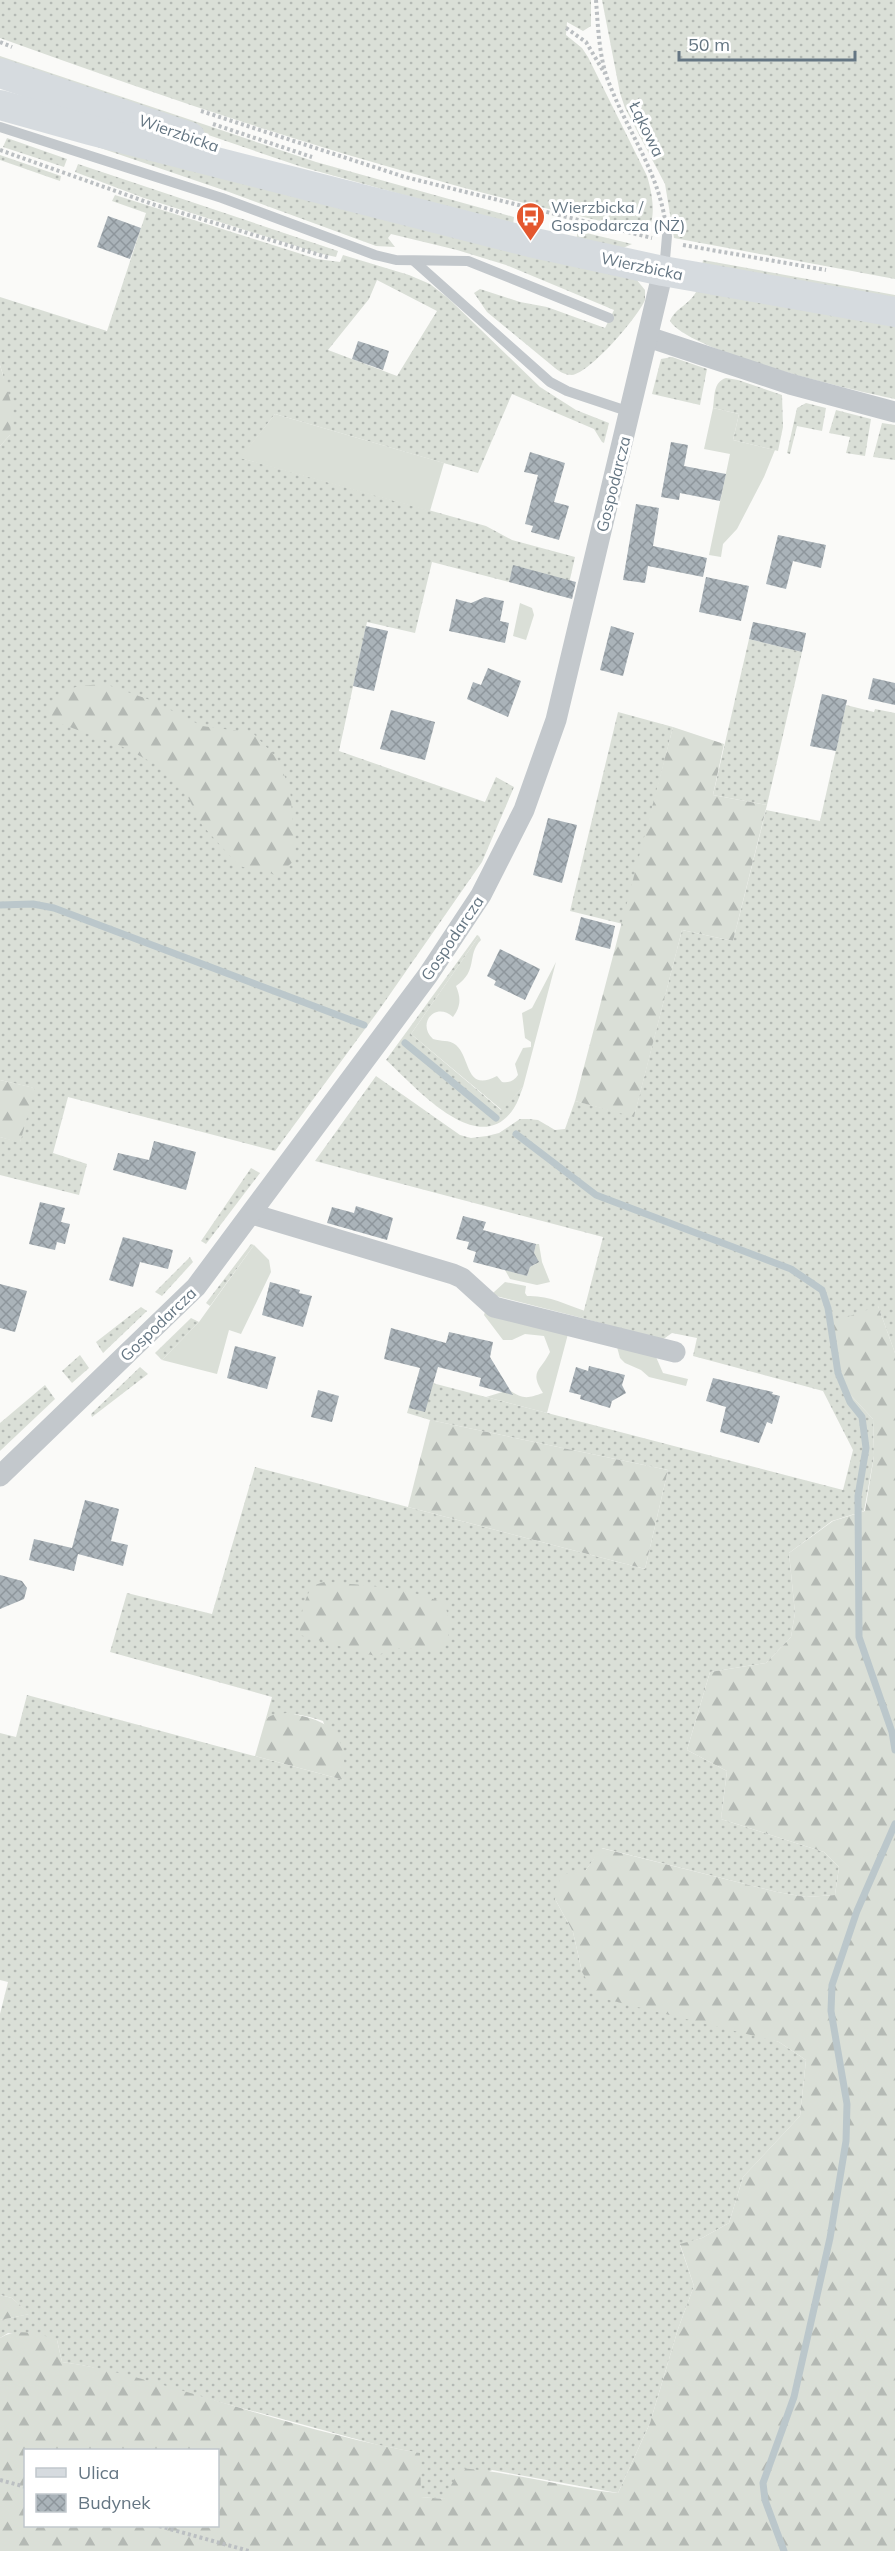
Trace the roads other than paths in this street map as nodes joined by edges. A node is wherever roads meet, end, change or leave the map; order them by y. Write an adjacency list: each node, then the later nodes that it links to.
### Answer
1 (0, 72): 6 (street, Wierzbicka)
2 (0, 105): 3 (street, Wierzbicka)
3 (41, 117): 5 (lane); 6 (street, Wierzbicka)
4 (0, 127): 5 (lane)
5 (56, 146): 8 (lane)
6 (392, 206): 9 (street, Wierzbicka)
7 (667, 239): 9 (lane)
8 (414, 261): 11 (lane); 13 (lane)
9 (663, 271): 10 (street, Wierzbicka); 12 (street, Gospodarcza)
10 (895, 312)
11 (609, 318)
12 (648, 337): 13 (street, Gospodarcza); 14 (street)
13 (630, 412): 15 (street, Gospodarcza)
14 (895, 412)
15 (252, 1214): 16 (street); 17 (street, Gospodarcza)
16 (675, 1352)
17 (0, 1476)

